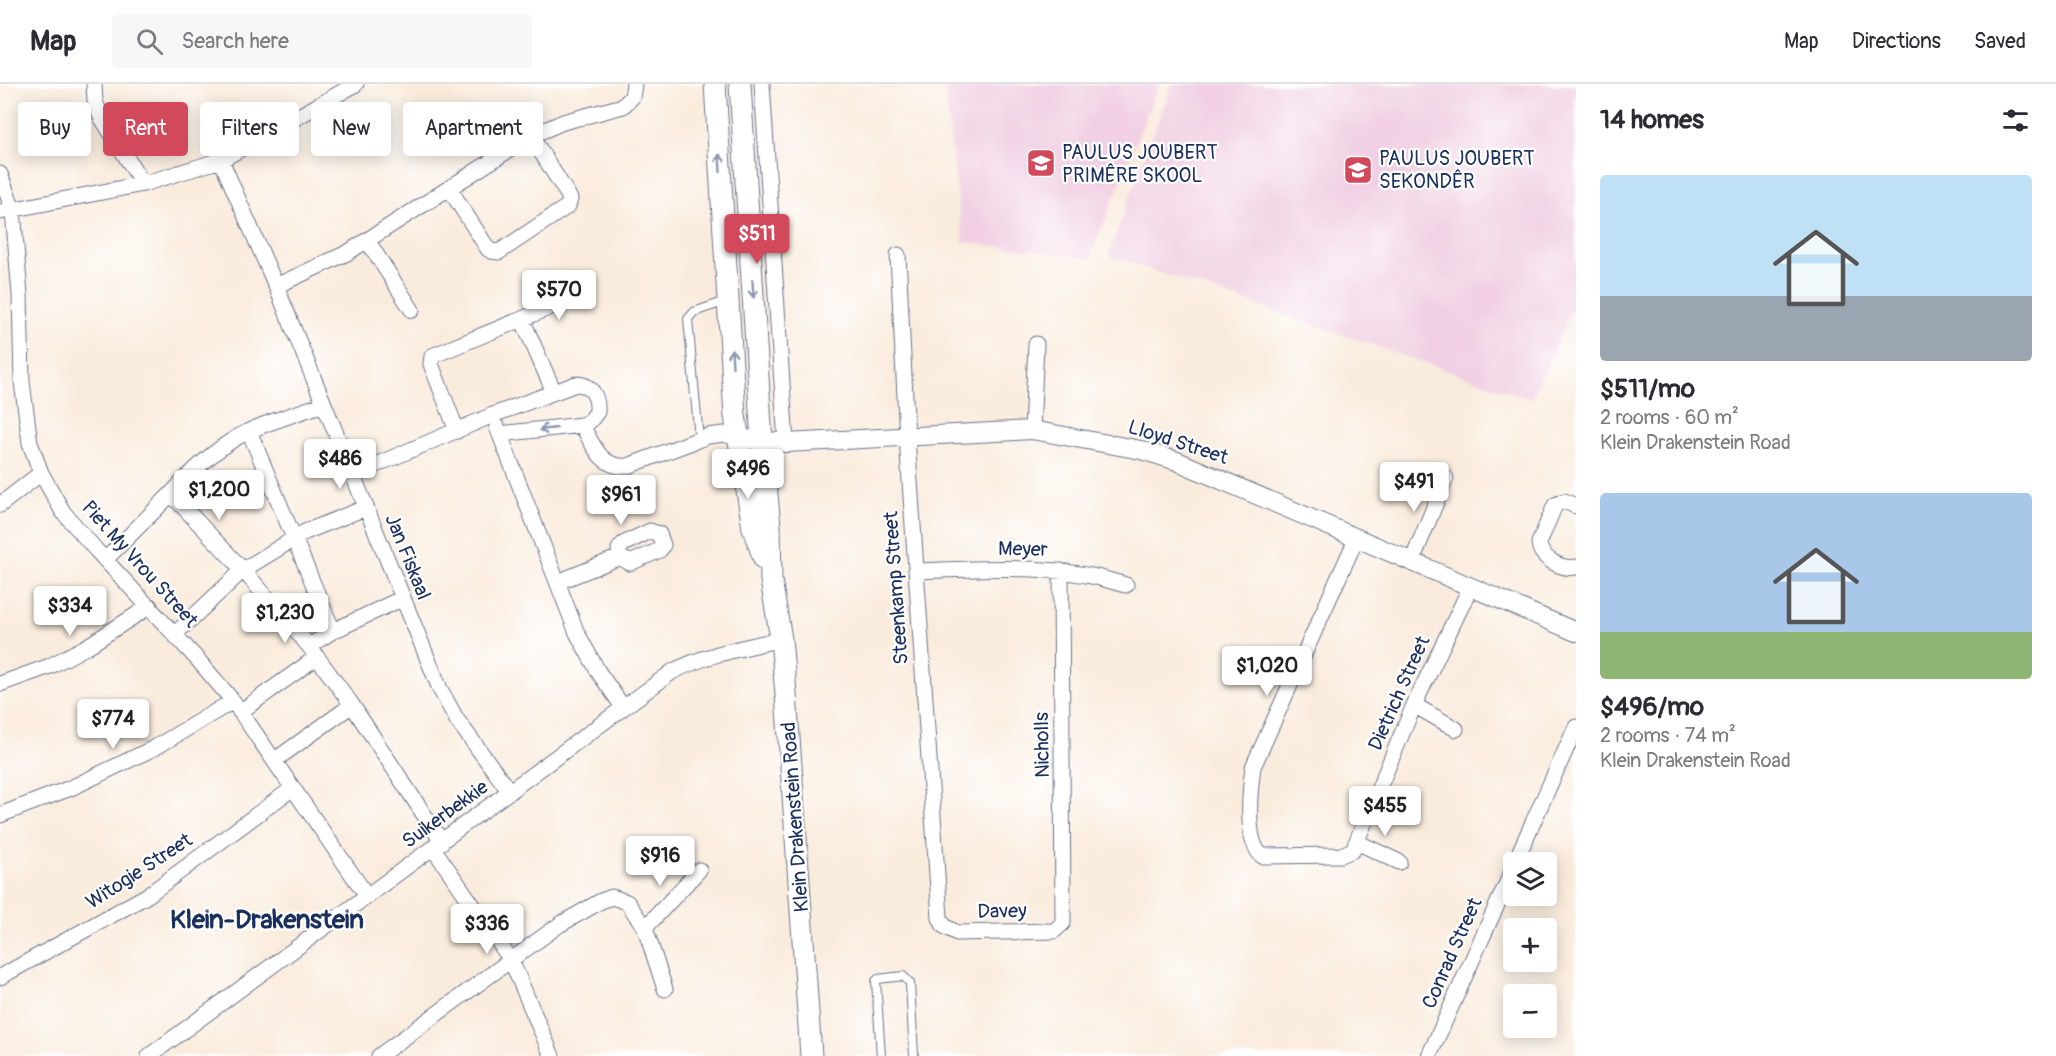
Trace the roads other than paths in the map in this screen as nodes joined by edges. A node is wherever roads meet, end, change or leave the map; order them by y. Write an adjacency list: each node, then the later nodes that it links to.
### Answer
1 (94, 84): 12 (street)
2 (357, 84): 10 (street)
3 (634, 84): 7 (street)
4 (715, 84): 19 (main road, Klein Drakenstein Road, one-way to 4)
5 (740, 84): 34 (main road, Klein Drakenstein Road, one-way to 34)
6 (762, 84): 35 (street)
7 (543, 131)
8 (543, 155): 13 (street)
9 (499, 156): 13 (street)
10 (221, 160): 12 (street); 17 (street, Jan Fiskaal)
11 (0, 174): 14 (street, Piet My Vrou Street)
12 (143, 184): 14 (street)
13 (449, 188): 15 (street)
14 (6, 211): 36 (street, Piet My Vrou Street)
15 (368, 240): 17 (street); 20 (street)
16 (898, 255): 32 (street, Steenkamp Street)
17 (276, 286): 24 (street, Jan Fiskaal)
18 (584, 293): 21 (street)
19 (728, 300): 31 (main road, Klein Drakenstein Road, one-way to 19); 33 (lane)
20 (412, 310)
21 (522, 319): 23 (street); 29 (street)
22 (1036, 344): 27 (street)
23 (554, 392): 25 (street); 26 (street)
24 (323, 404): 28 (street); 37 (street, Jan Fiskaal)
25 (493, 416): 29 (street); 30 (street)
26 (582, 425): 30 (street, one-way to 30); 33 (street)
27 (1032, 430): 32 (street, Lloyd Street); 44 (street, Lloyd Street)
28 (249, 431): 39 (street); 43 (street)
29 (457, 431): 37 (street)
30 (500, 434): 53 (street)
31 (737, 438): 33 (street); 34 (street, Lloyd Street); 52 (main road, Klein Drakenstein Road)
32 (907, 438): 35 (street, Lloyd Street); 50 (street, Steenkamp Street)
33 (699, 439)
34 (762, 442): 35 (street, Lloyd Street); 52 (main road, Klein Drakenstein Road)
35 (786, 444)
36 (41, 473): 40 (street); 46 (street, Piet My Vrou Street)
37 (352, 475): 42 (street, Jan Fiskaal)
38 (1446, 478): 47 (street)
39 (171, 494): 46 (street); 49 (street)
40 (0, 505)
41 (1576, 506): 48 (street)
42 (365, 508): 43 (street); 56 (street, Jan Fiskaal)
43 (294, 537): 49 (street); 58 (street)
44 (1357, 537): 47 (street, Lloyd Street); 75 (street)
45 (620, 557): 53 (street)
46 (105, 560): 57 (street, Piet My Vrou Street)
47 (1412, 561): 55 (street, Lloyd Street)
48 (1576, 567)
49 (243, 570): 60 (street); 62 (street)
50 (916, 571): 51 (street, Meyer); 81 (street, Steenkamp Street)
51 (1061, 571): 54 (street, Meyer); 82 (street, Nicholls)
52 (771, 580): 61 (main road, Klein Drakenstein Road)
53 (558, 582): 67 (street)
54 (1126, 585)
55 (1471, 586): 59 (street, Lloyd Street); 65 (street, Dietrich Street)
56 (403, 598): 58 (street); 72 (street, Jan Fiskaal)
57 (150, 606): 60 (street, Piet My Vrou Street); 63 (street)
58 (333, 631): 62 (street)
59 (1576, 632)
60 (175, 634): 66 (street, Piet My Vrou Street)
61 (781, 639): 67 (street, Suikerbekkie); 90 (main road, Klein Drakenstein Road)
62 (313, 652): 64 (street); 66 (street)
63 (0, 684)
64 (352, 705): 70 (street); 74 (street)
65 (1414, 705): 69 (street); 75 (street, Dietrich Street)
66 (236, 707): 70 (street, Piet My Vrou Street); 73 (street)
67 (623, 707): 72 (street, Suikerbekkie)
68 (1576, 727): 76 (street)
69 (1456, 729)
70 (274, 760): 71 (street, Piet My Vrou Street)
71 (293, 788): 80 (street, Piet My Vrou Street); 85 (street, Witogie Street)
72 (510, 792): 74 (street, Suikerbekkie)
73 (0, 815)
74 (437, 845): 80 (street, Suikerbekkie); 84 (street)
75 (1355, 846): 77 (street)
76 (1520, 852)
77 (1399, 862)
78 (699, 870): 83 (street)
79 (1503, 891): 93 (street, Conrad Street)
80 (367, 896): 87 (street, Suikerbekkie)
81 (940, 918): 82 (street, Davey)
82 (1064, 918)
83 (645, 928): 84 (street); 86 (street)
84 (512, 960): 88 (street); 89 (street)
85 (0, 977)
86 (665, 989)
87 (149, 1056)
88 (379, 1056)
89 (552, 1056)
90 (811, 1056)
91 (881, 1056): 92 (lane)
92 (914, 1056)
93 (1429, 1056)

